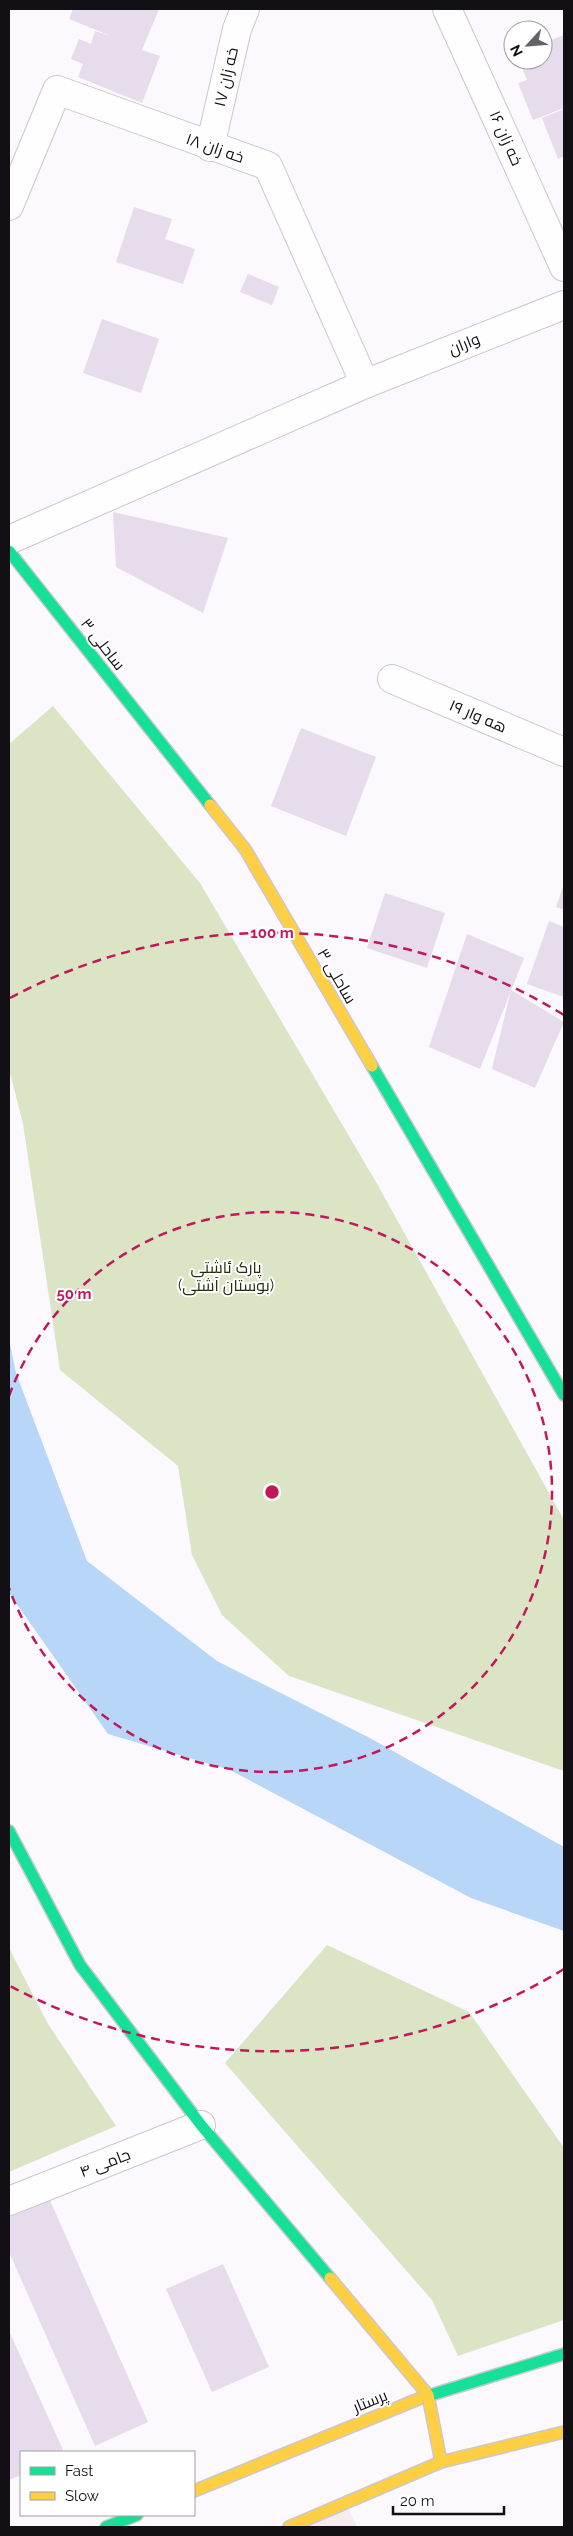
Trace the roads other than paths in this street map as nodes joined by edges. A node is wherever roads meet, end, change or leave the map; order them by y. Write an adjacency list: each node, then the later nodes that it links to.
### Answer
1 (245, 9): 3 (street, خه زان ۱۷)
2 (448, 9): 5 (street, خه زان ۱۶)
3 (210, 147): 4 (street, خه زان ۱۸); 7 (street, خه زان ۱۸)
4 (9, 206)
5 (564, 266)
6 (564, 305): 7 (street, واران)
7 (365, 384): 8 (street, واران)
8 (9, 540)
9 (9, 551): 12 (street, ساحلی ۳)
10 (392, 679): 11 (street, هه وار ۱۹)
11 (564, 752)
12 (564, 1395)
13 (9, 1831): 14 (street)
14 (201, 2125): 15 (street, جامی ۴); 17 (street)
15 (9, 2201)
16 (564, 2354): 17 (street, پرستار)
17 (428, 2395): 19 (street); 20 (street, پرستار)
18 (564, 2432): 19 (street)
19 (441, 2462): 23 (street)
20 (195, 2491)
21 (134, 2516): 22 (street)
22 (106, 2527)
23 (289, 2527)

